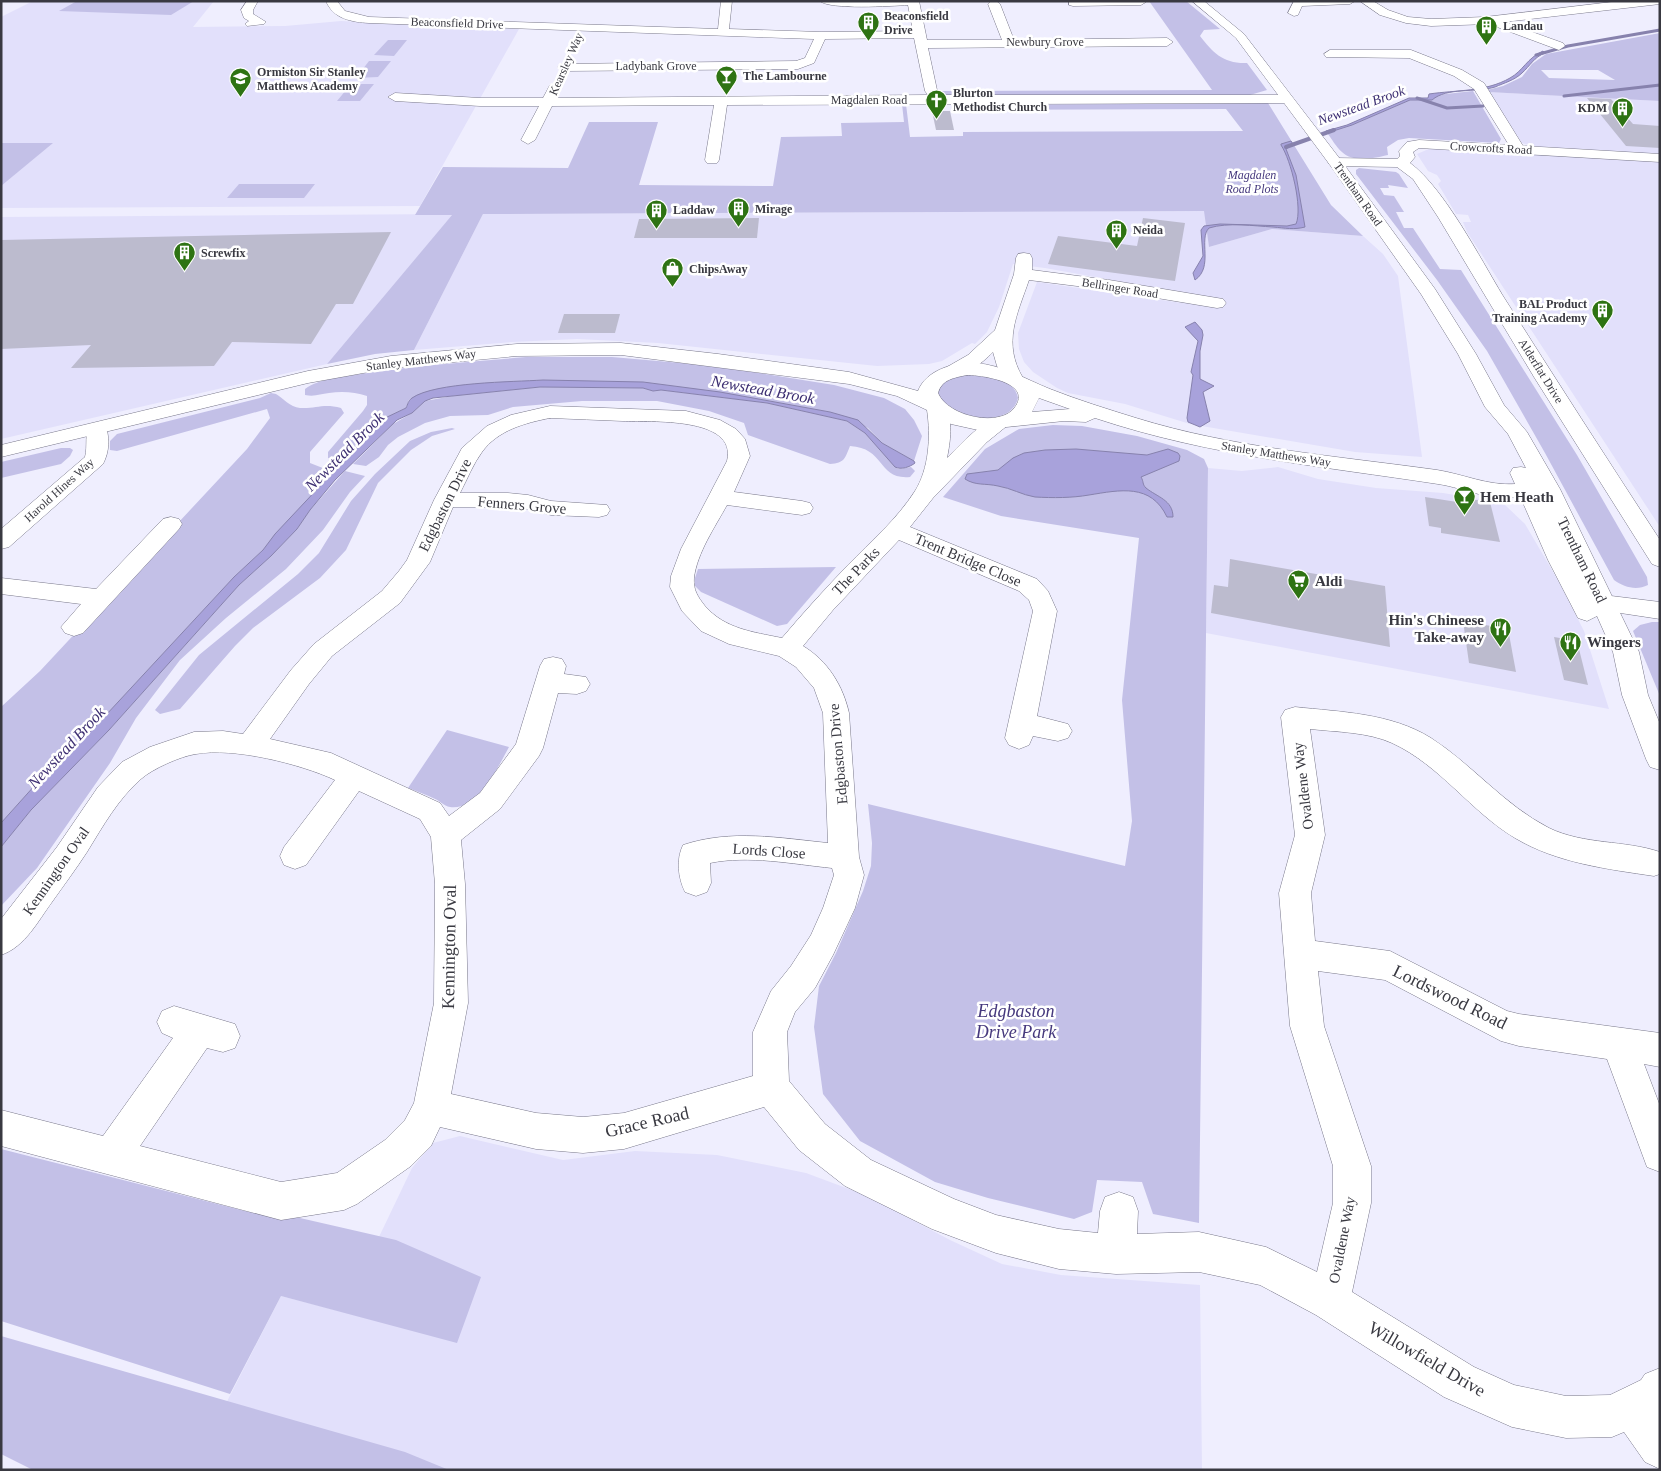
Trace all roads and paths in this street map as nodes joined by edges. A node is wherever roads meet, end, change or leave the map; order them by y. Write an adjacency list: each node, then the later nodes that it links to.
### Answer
1 (253, 1): 16 (street)
2 (331, 1): 17 (street, Beaconsfield Drive)
3 (727, 1): 18 (street)
4 (825, 1): 9 (street)
5 (1197, 1): 29 (street, Trentham Road)
6 (1350, 1): 13 (street)
7 (1365, 1): 15 (street)
8 (1660, 1): 14 (street)
9 (913, 2): 20 (street)
10 (994, 3): 21 (street)
11 (1142, 3): 12 (street)
12 (1074, 5)
13 (1294, 13)
14 (1491, 21): 15 (street); 24 (street)
15 (1426, 22): 23 (street)
16 (251, 24)
17 (582, 27): 18 (street, Beaconsfield Drive); 26 (street, Kearsley Way)
18 (723, 33): 19 (street, Beaconsfield Drive)
19 (821, 36): 20 (street, Beaconsfield Drive); 26 (street, Ladybank Grove)
20 (922, 39): 21 (street, Newbury Grove); 28 (street)
21 (1009, 42): 22 (street, Newbury Grove)
22 (1169, 42)
23 (1414, 44): 25 (street); 33 (street)
24 (1559, 46)
25 (1330, 54)
26 (564, 67): 30 (street, Kearsley Way)
27 (395, 97): 30 (street, Magdalen Road)
28 (942, 99): 29 (street, Magdalen Road); 31 (street, Magdalen Road)
29 (1287, 99): 36 (street, Trentham Road)
30 (549, 101): 31 (street, Magdalen Road); 32 (street, Kearsley Way)
31 (721, 101): 35 (street)
32 (530, 140)
33 (1519, 150): 34 (street, Crowcrofts Road); 37 (street, Crowcrofts Road)
34 (1660, 158)
35 (712, 160)
36 (1335, 162): 37 (street); 48 (street, Trentham Road)
37 (1401, 163): 57 (street, Alderflat Drive)
38 (1217, 303): 39 (street, Bellringer Road)
39 (1003, 333): 40 (street, Bellringer Road); 42 (street, Bellringer Road)
40 (948, 373): 41 (street, Stanley Matthews Way); 42 (street, Stanley Matthews Way); 43 (street, The Parks)
41 (850, 378): 43 (street, Stanley Matthews Way); 46 (street, Stanley Matthews Way)
42 (1015, 380): 44 (street, Stanley Matthews Way); 45 (street, Bellringer Road)
43 (935, 407): 45 (street, Stanley Matthews Way); 49 (street, The Parks)
44 (1108, 417): 45 (street, Stanley Matthews Way); 48 (street, Stanley Matthews Way)
45 (1006, 420): 49 (street, The Parks)
46 (98, 429): 47 (street, Stanley Matthews Way); 56 (street, Harold Hines Way)
47 (1, 452)
48 (1538, 489): 60 (street, Trentham Road); 65 (street, Trentham Road)
49 (925, 493): 55 (street, The Parks)
50 (722, 497): 51 (street, Edgbaston Drive); 52 (street); 63 (street, Edgbaston Drive)
51 (445, 500): 53 (street, Fenners Grove); 67 (street, Edgbaston Drive)
52 (803, 509)
53 (599, 510)
54 (170, 524): 59 (street)
55 (896, 530): 63 (street, The Parks); 66 (street, Trent Bridge Close)
56 (1, 542)
57 (1660, 559)
58 (1, 586): 59 (street)
59 (101, 598): 62 (street)
60 (1603, 603): 61 (street); 65 (street, Trentham Road)
61 (1660, 611)
62 (74, 627)
63 (787, 649): 72 (street, Edgbaston Drive)
64 (577, 684): 70 (street)
65 (1635, 696): 68 (street, Trentham Road)
66 (1058, 731)
67 (250, 745): 69 (street, Kennington Oval); 75 (street, Kennington Oval)
68 (1660, 759)
69 (354, 776): 70 (street, Kennington Oval); 71 (street)
70 (446, 835): 81 (street, Kennington Oval)
71 (294, 856)
72 (844, 857): 74 (street, Lords Close); 80 (street, Edgbaston Drive)
73 (1653, 861): 76 (street, Ovaldene Way)
74 (696, 883)
75 (1, 941)
76 (1300, 954): 78 (street, Lordswood Road); 87 (street, Ovaldene Way)
77 (198, 1029): 84 (street)
78 (1619, 1045): 79 (street, Lordswood Road); 83 (street)
79 (1660, 1050)
80 (771, 1088): 81 (street, Grace Road); 86 (street, Willowfield Drive)
81 (431, 1108): 84 (street, Kennington Oval)
82 (1, 1128): 84 (street, Kennington Oval)
83 (1660, 1154)
84 (111, 1156)
85 (1119, 1212): 86 (street)
86 (1116, 1254): 87 (street, Willowfield Drive)
87 (1330, 1301): 88 (street, Willowfield Drive)
88 (1646, 1398): 89 (street)
89 (1660, 1447)

